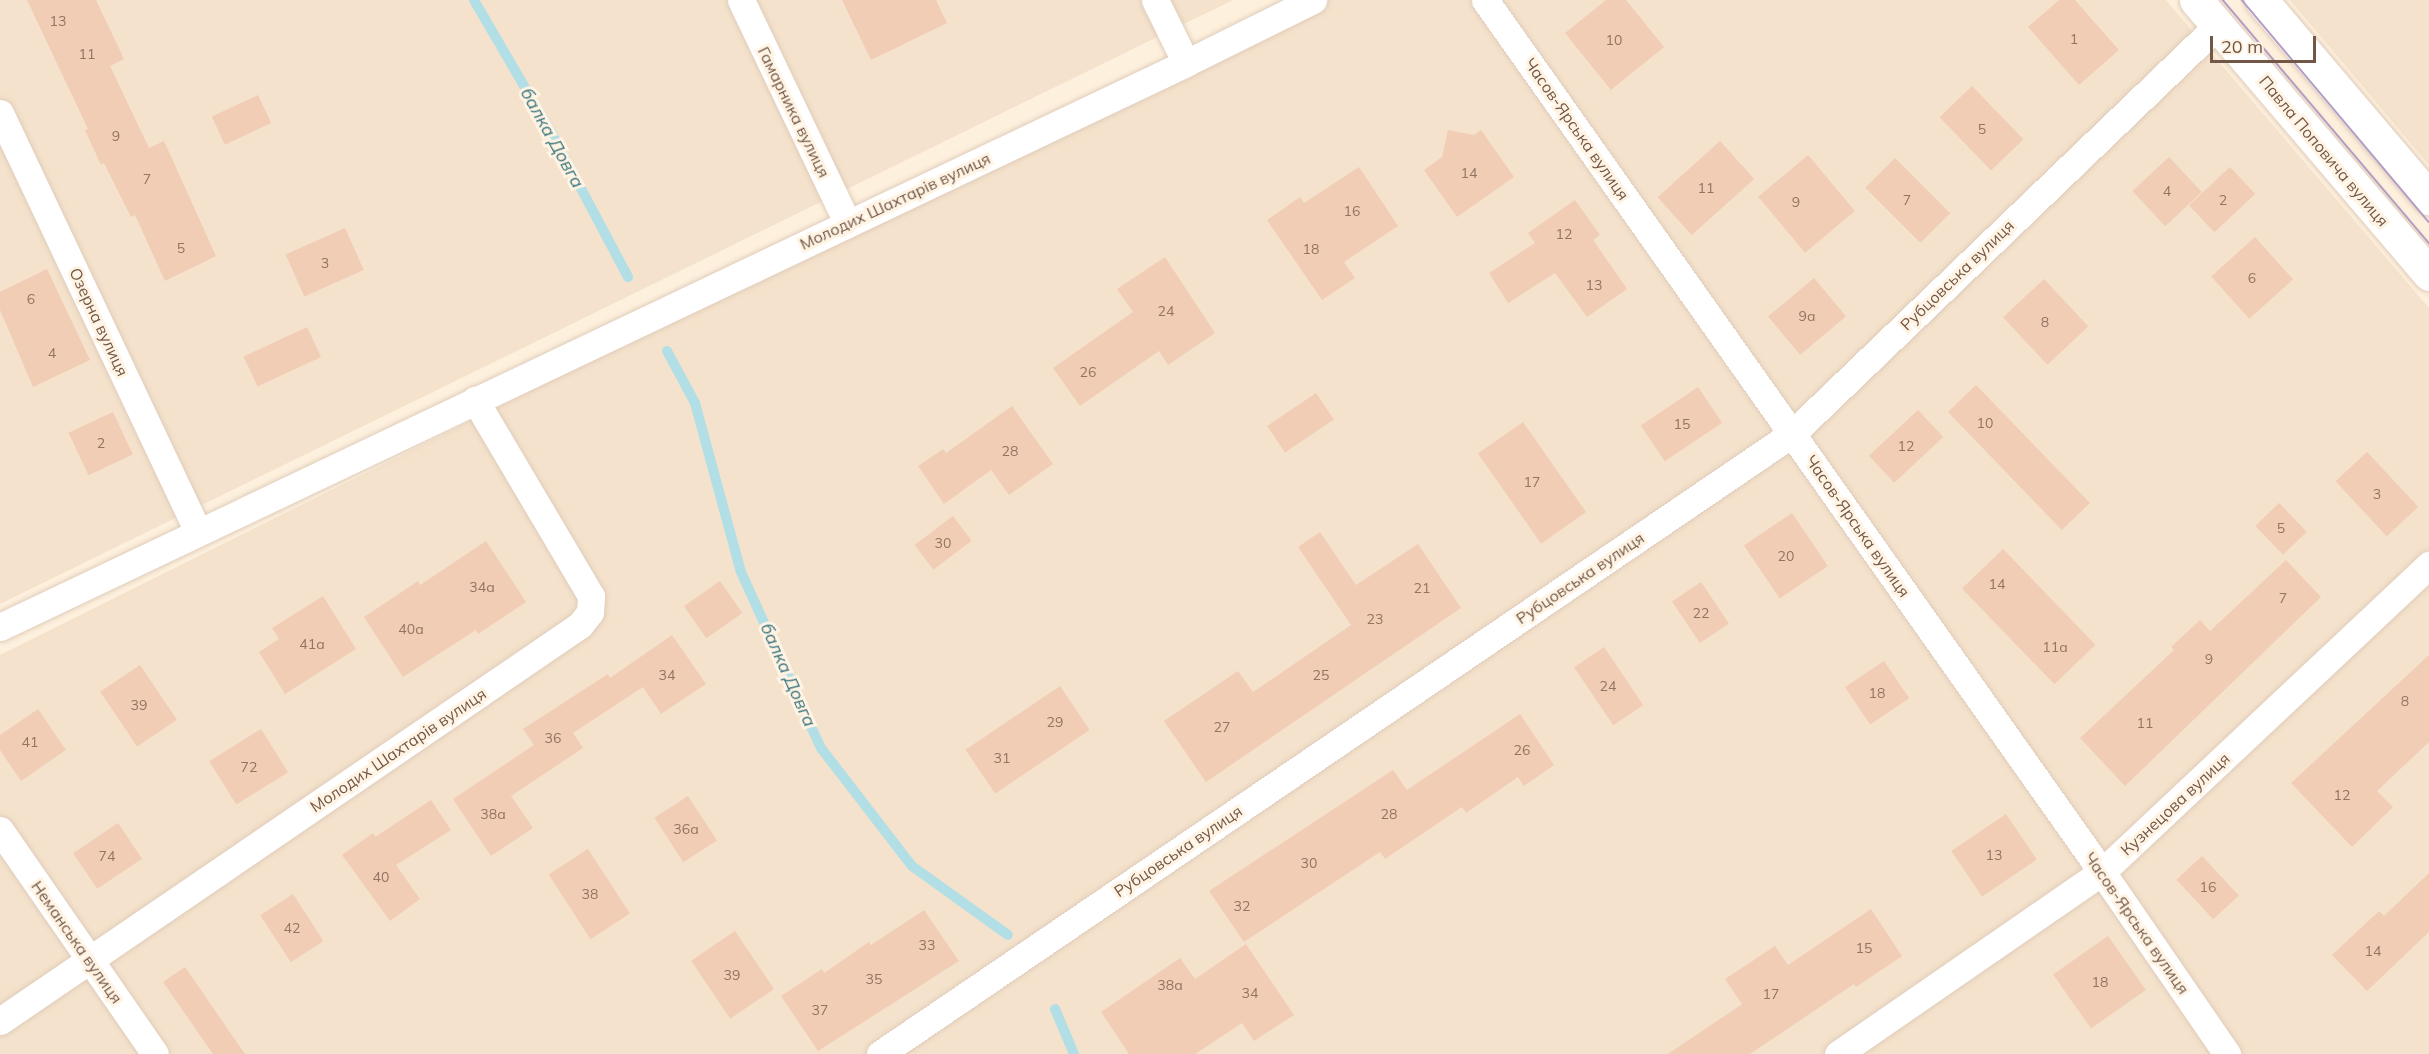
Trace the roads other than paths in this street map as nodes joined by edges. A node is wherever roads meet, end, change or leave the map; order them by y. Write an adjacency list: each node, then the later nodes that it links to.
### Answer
1 (741, 0): 11 (street, Гамарника вулиця)
2 (1155, 0): 8 (street)
3 (1313, 0): 8 (street, Молодих Шахтарів вулиця)
4 (1485, 0): 14 (street, Часов-Ярська вулиця)
5 (2196, 0): 7 (main road, Павла Поповича вулиця)
6 (2261, 0): 10 (main road)
7 (2218, 25): 12 (main road, Павла Поповича вулиця); 14 (street, Рубцовська вулиця)
8 (1186, 63): 11 (street, Молодих Шахтарів вулиця)
9 (0, 113): 15 (street, Озерна вулиця)
10 (2429, 198)
11 (848, 224): 13 (street, Молодих Шахтарів вулиця)
12 (2429, 274)
13 (476, 400): 15 (street, Молодих Шахтарів вулиця); 20 (street, Молодих Шахтарів вулиця)
14 (1792, 433): 19 (street, Часов-Ярська вулиця); 23 (street, Рубцовська вулиця)
15 (198, 531): 17 (street, Молодих Шахтарів вулиця)
16 (2429, 565): 19 (street, Кузнецова вулиця)
17 (0, 627)
18 (0, 830): 20 (street, Неманська вулиця)
19 (2102, 872): 24 (street, Кузнецова вулиця); 25 (street, Часов-Ярська вулиця)
20 (90, 960): 21 (street, Молодих Шахтарів вулиця); 22 (street, Неманська вулиця)
21 (0, 1021)
22 (155, 1054)
23 (880, 1054)
24 (1838, 1054)
25 (2227, 1054)

